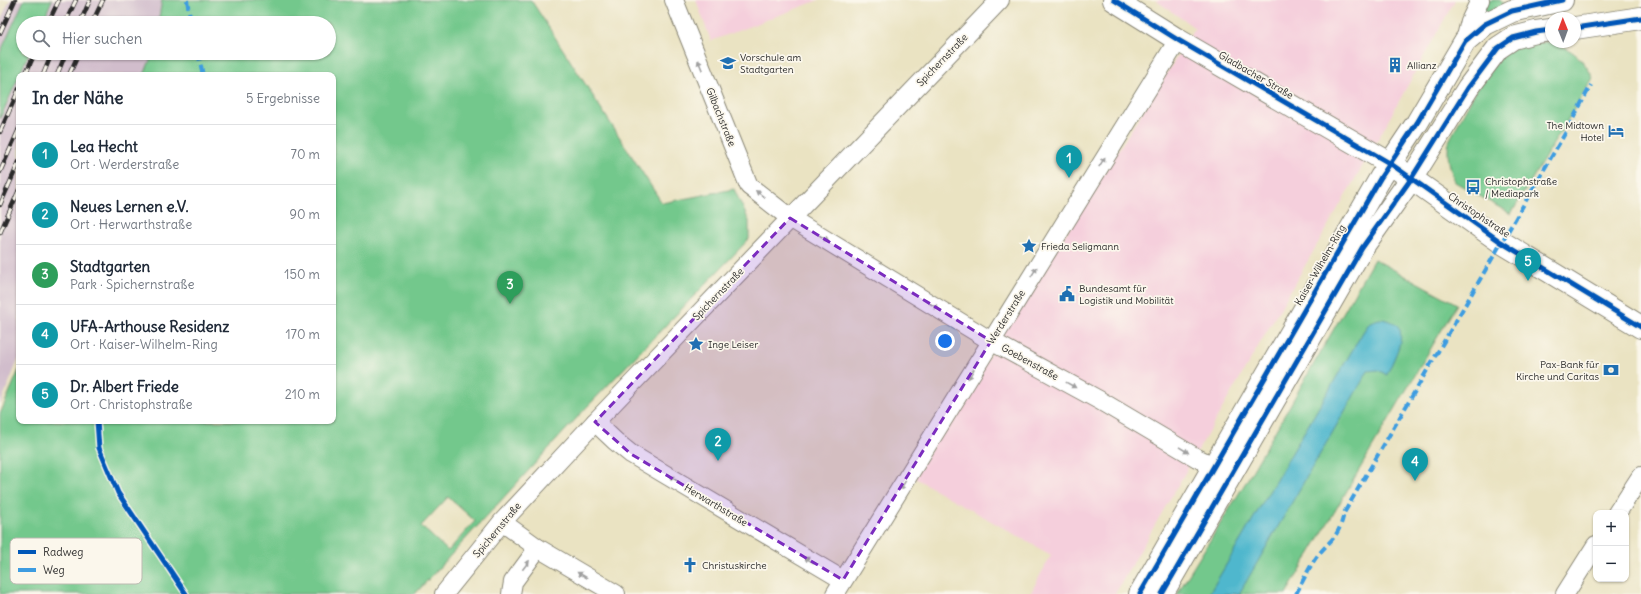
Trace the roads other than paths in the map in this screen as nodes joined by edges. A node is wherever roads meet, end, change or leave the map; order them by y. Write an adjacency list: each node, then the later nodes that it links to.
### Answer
1 (674, 0): 13 (street, Gilbachstraße, one-way to 1)
2 (1000, 0): 13 (street, Spichernstraße)
3 (1114, 0): 9 (main road, Gladbacher Straße)
4 (1480, 0): 10 (street)
5 (1562, 0): 10 (main road, Kaiser-Wilhelm-Ring)
6 (1641, 18): 7 (main road)
7 (1581, 27)
8 (1545, 31): 12 (main road, Kaiser-Wilhelm-Ring)
9 (1178, 40): 11 (main road, Gladbacher Straße); 15 (street, Werderstraße, one-way to 9)
10 (1465, 41): 11 (main road, Kaiser-Wilhelm-Ring)
11 (1390, 164): 12 (main road, Christophstraße); 17 (main road, Kaiser-Wilhelm-Ring)
12 (1411, 180): 14 (main road, Christophstraße); 17 (main road, Kaiser-Wilhelm-Ring)
13 (790, 218): 15 (street, Goebenstraße, one-way to 15); 16 (street, Spichernstraße)
14 (1641, 327)
15 (991, 341): 17 (street, Goebenstraße, one-way to 17); 23 (street, Werderstraße, one-way to 23)
16 (595, 422): 20 (street, Spichernstraße); 23 (street, Herwarthstraße, one-way to 16)
17 (1223, 471): 27 (main road, Kaiser-Wilhelm-Ring); 28 (main road, Kaiser-Wilhelm-Ring)
18 (1641, 476): 19 (street)
19 (1619, 510)
20 (502, 522): 22 (street); 24 (street, Spichernstraße)
21 (1595, 546): 29 (street)
22 (538, 548): 25 (street, one-way to 22); 26 (street, one-way to 22)
23 (839, 587)
24 (444, 594)
25 (511, 594)
26 (616, 594)
27 (1140, 594)
28 (1162, 594)
29 (1565, 594)

